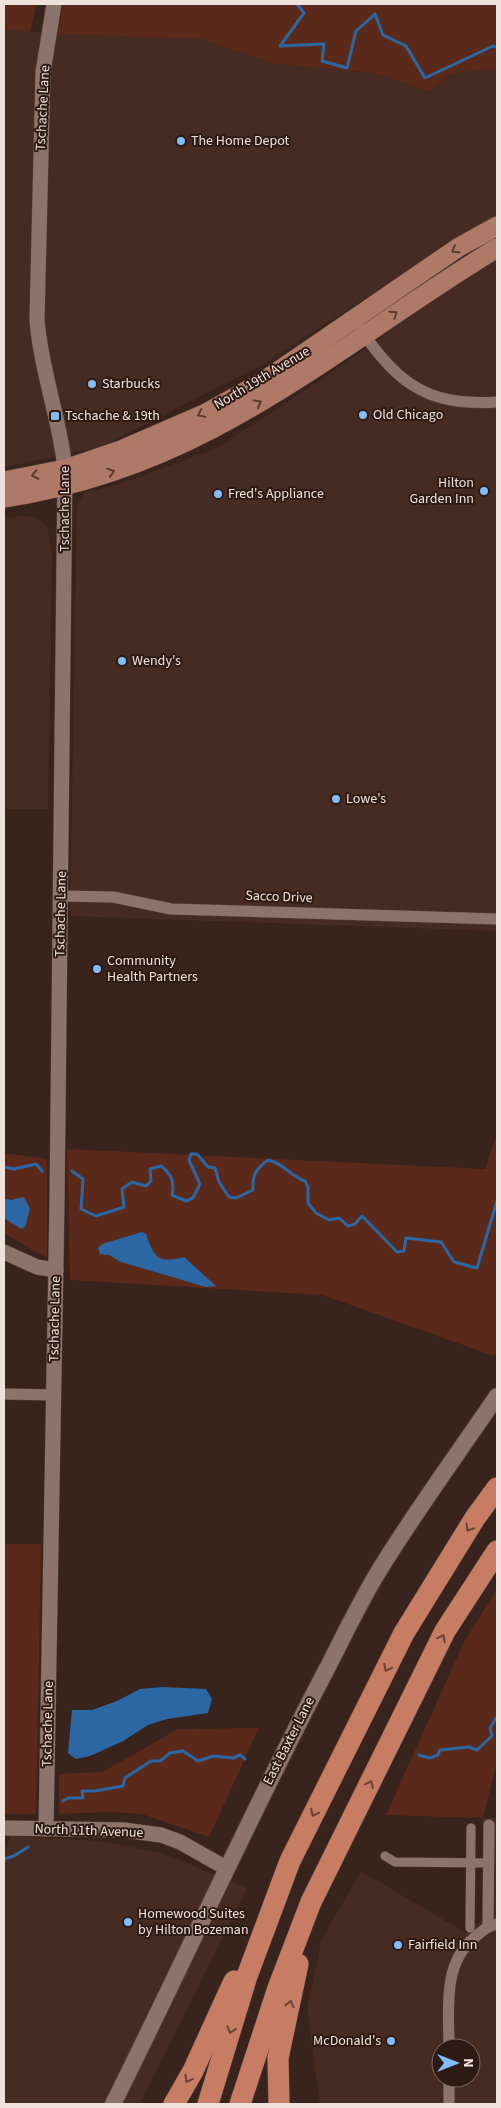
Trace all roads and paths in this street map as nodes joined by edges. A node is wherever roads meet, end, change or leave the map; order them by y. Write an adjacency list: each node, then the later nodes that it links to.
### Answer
1 (54, 4): 6 (street, Tschache Lane)
2 (497, 226): 4 (main road, North 19th Avenue, one-way to 4)
3 (497, 248): 4 (main road, North 19th Avenue, one-way to 3)
4 (358, 327): 5 (street); 6 (main road, North 19th Avenue)
5 (497, 402)
6 (65, 478): 7 (main road, North 19th Avenue, one-way to 7); 8 (main road, North 19th Avenue); 9 (street, Tschache Lane)
7 (4, 481)
8 (4, 498)
9 (61, 896): 10 (street, Sacco Drive); 12 (street, Tschache Lane)
10 (497, 919)
11 (4, 1252): 12 (street)
12 (56, 1270): 14 (street, Tschache Lane)
13 (4, 1394): 14 (street)
14 (54, 1395): 22 (street, Tschache Lane)
15 (497, 1396): 27 (main road, East Baxter Lane)
16 (497, 1488): 24 (highway, one-way to 24)
17 (497, 1551): 18 (highway, one-way to 17)
18 (354, 1818): 35 (highway); 36 (highway, one-way to 18)
19 (489, 1824): 26 (street)
20 (4, 1828): 22 (street, North 11th Avenue)
21 (471, 1828): 25 (street)
22 (46, 1829): 27 (street, North 11th Avenue)
23 (385, 1856): 25 (street)
24 (290, 1861): 33 (highway, one-way to 33); 34 (highway, one-way to 34)
25 (471, 1863): 26 (street); 29 (street)
26 (488, 1863): 28 (street)
27 (226, 1868): 32 (main road, East Baxter Lane)
28 (493, 1925): 30 (street)
29 (470, 1928)
30 (449, 2038)
31 (449, 2088): 37 (street)
32 (112, 2104)
33 (174, 2104)
34 (208, 2104)
35 (240, 2104)
36 (279, 2104)
37 (449, 2104)

